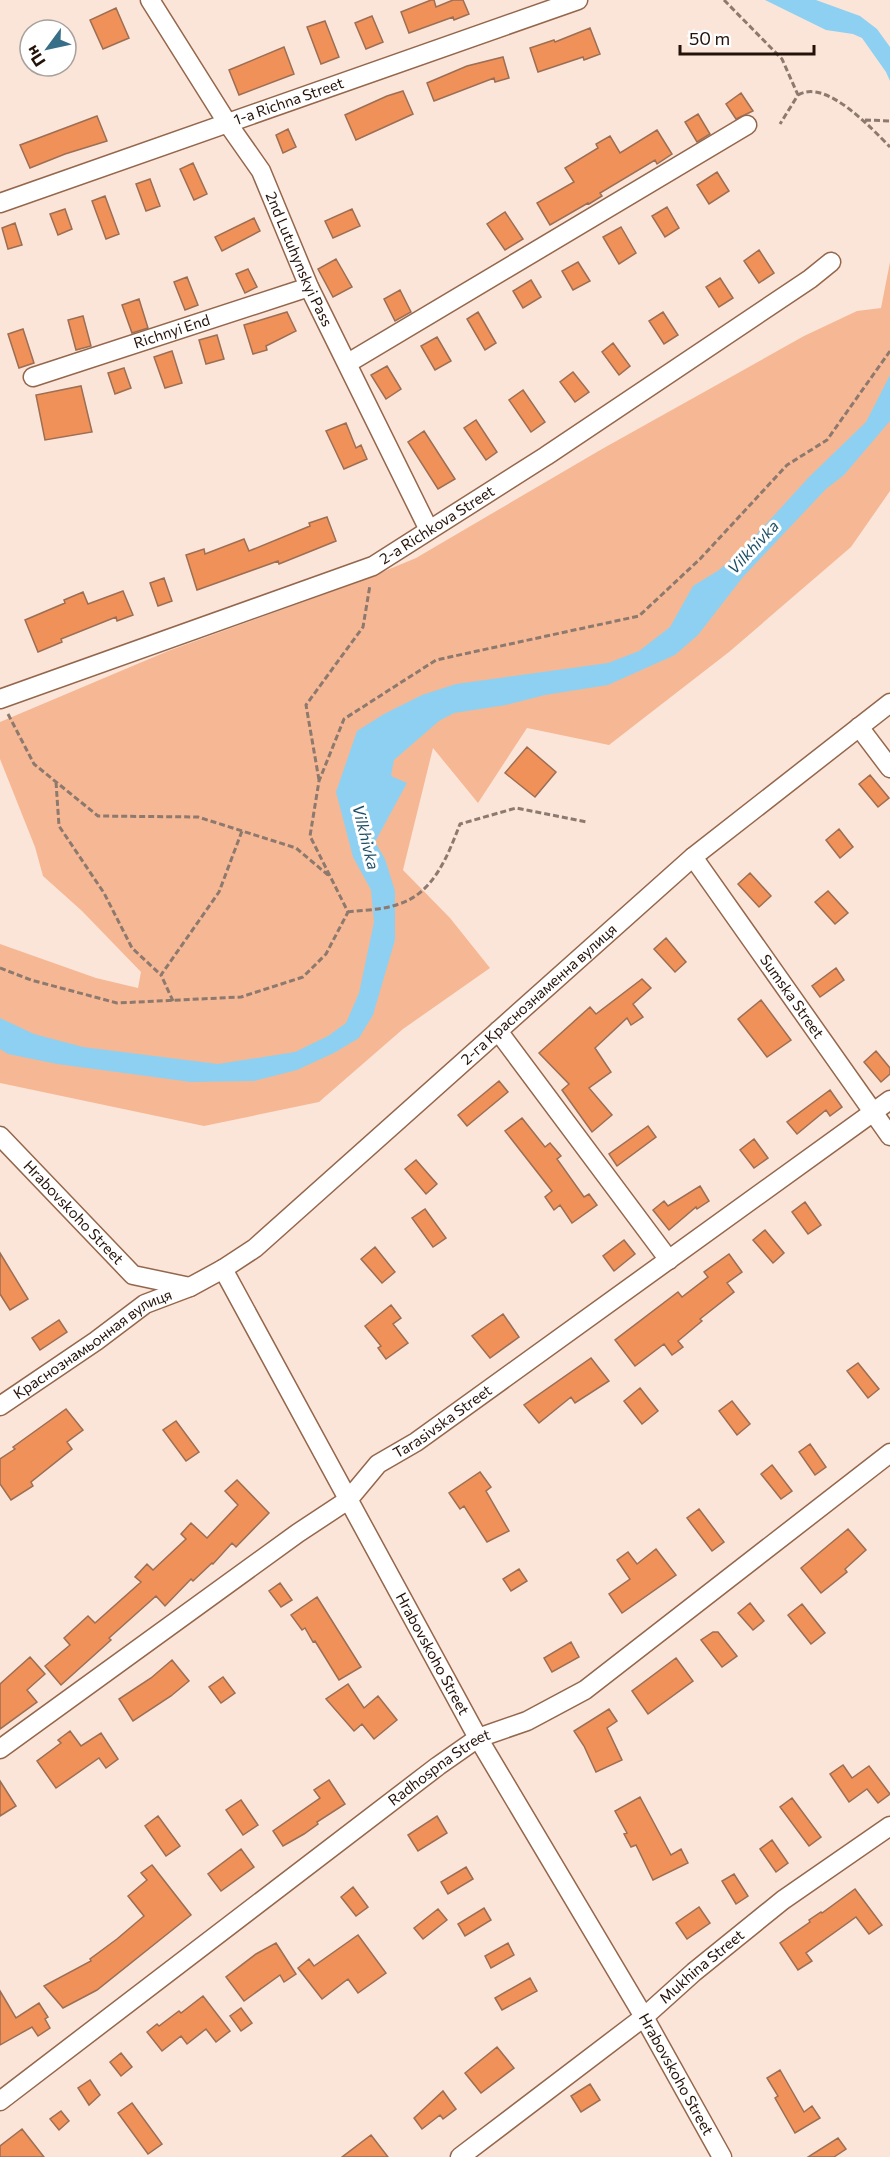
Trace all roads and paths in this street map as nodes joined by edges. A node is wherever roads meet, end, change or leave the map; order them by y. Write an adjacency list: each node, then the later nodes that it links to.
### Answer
1 (150, 0): 7 (street, 2nd Lutuhynskyi Pass)
2 (578, 0): 7 (street, 1-a Richna Street)
3 (724, 0): 4 (path)
4 (798, 95): 5 (path); 8 (path)
5 (863, 120): 6 (path); 10 (path)
6 (890, 121)
7 (228, 124): 11 (street, 1-a Richna Street); 13 (street, 2nd Lutuhynskyi Pass)
8 (780, 124)
9 (747, 125): 15 (street)
10 (890, 147)
11 (0, 203)
12 (831, 262): 17 (street, 2-a Richkova Street)
13 (309, 287): 15 (street, 2nd Lutuhynskyi Pass); 16 (street, Richnyi End)
14 (890, 351): 24 (path)
15 (348, 363): 17 (street, 2nd Lutuhynskyi Pass)
16 (33, 377)
17 (429, 530): 18 (street, 2-a Richkova Street)
18 (373, 566): 19 (street, 2-a Richkova Street); 24 (path)
19 (0, 699)
20 (890, 703): 22 (street, 2-га Краснознаменна вулиця)
21 (0, 710): 25 (path)
22 (860, 727): 23 (street); 28 (street, 2-га Краснознаменна вулиця)
23 (890, 768)
24 (319, 781): 29 (path)
25 (56, 782): 27 (path); 32 (path)
26 (587, 822): 30 (path)
27 (242, 831): 29 (path); 32 (path)
28 (693, 857): 34 (street, 2-га Краснознаменна вулиця); 36 (street, Sumska Street)
29 (329, 876): 30 (path)
30 (348, 912): 33 (path)
31 (0, 968): 33 (path)
32 (161, 975): 33 (path)
33 (173, 1000)
34 (498, 1031): 39 (street); 40 (street, 2-га Краснознаменна вулиця)
35 (890, 1100): 36 (street, Tarasivska Street)
36 (873, 1112): 38 (street, Sumska Street); 39 (street, Tarasivska Street)
37 (0, 1136): 41 (street, Hrabovskoho Street)
38 (890, 1136)
39 (669, 1260): 44 (street, Tarasivska Street)
40 (223, 1269): 41 (street, 2-га Краснознаменна вулиця); 44 (street, Hrabovskoho Street)
41 (190, 1287): 42 (street, Краснознамьонная вулиця)
42 (0, 1406)
43 (890, 1453): 45 (street, Radhospna Street)
44 (348, 1500): 45 (street, Hrabovskoho Street); 46 (street, Tarasivska Street)
45 (478, 1738): 48 (street, Hrabovskoho Street); 49 (street, Radhospna Street)
46 (0, 1749)
47 (890, 1826): 48 (street, Mukhina Street)
48 (644, 2017): 50 (street, Mukhina Street); 51 (street, Hrabovskoho Street)
49 (0, 2100)
50 (460, 2157)
51 (722, 2157)

